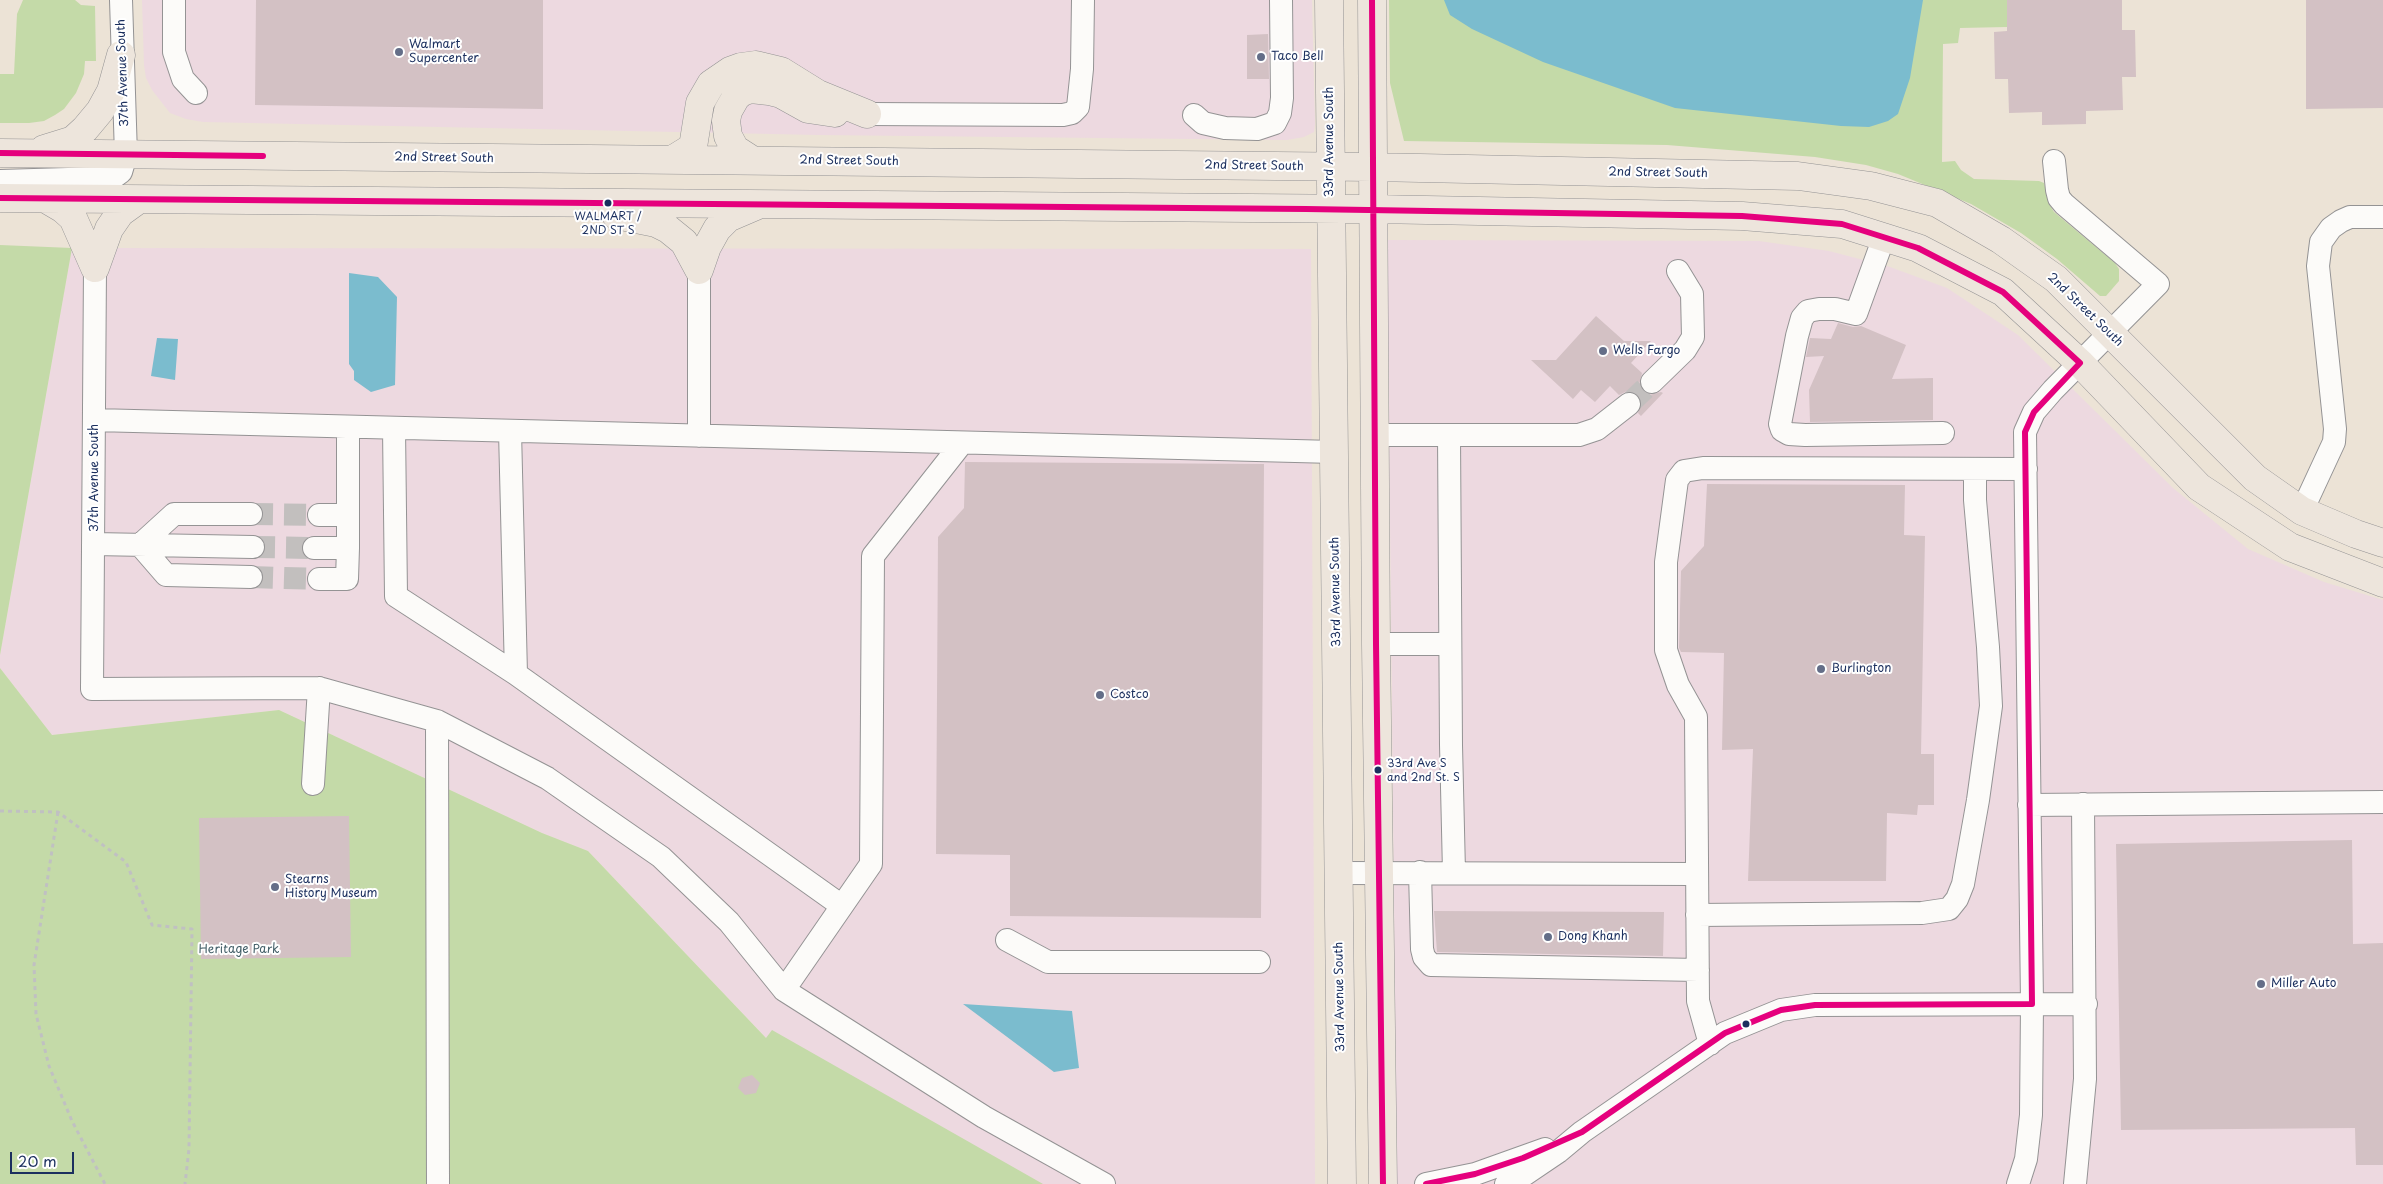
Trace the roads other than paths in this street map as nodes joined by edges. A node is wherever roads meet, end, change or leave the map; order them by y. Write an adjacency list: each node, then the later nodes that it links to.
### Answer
1 (121, 0): 7 (street, 37th Avenue South)
2 (174, 0): 8 (street)
3 (1083, 0): 9 (street)
4 (1281, 0): 10 (street)
5 (1329, 0): 16 (main road, 33rd Avenue South)
6 (1372, 0): 17 (main road)
7 (121, 55): 11 (main road); 12 (street, 37th Avenue South)
8 (196, 93)
9 (867, 114): 13 (main road); 14 (main road)
10 (1194, 115)
11 (13, 153): 12 (main road, 2nd Street South)
12 (126, 155): 13 (main road, 2nd Street South); 18 (street)
13 (672, 160): 14 (main road, 2nd Street South)
14 (752, 160): 16 (main road, 2nd Street South)
15 (2054, 161): 31 (street)
16 (1330, 167): 17 (main road, 2nd Street South); 24 (main road, 33rd Avenue South)
17 (1373, 167): 25 (main road); 31 (main road, 2nd Street South)
18 (0, 181)
19 (0, 198): 20 (main road)
20 (46, 199): 21 (main road); 28 (main road)
21 (138, 200): 22 (main road); 28 (main road)
22 (564, 203): 23 (main road); 29 (main road)
23 (760, 205): 24 (main road); 29 (main road)
24 (1330, 209): 25 (main road); 44 (main road, 33rd Avenue South)
25 (1374, 209): 27 (main road); 40 (main road)
26 (2383, 217): 47 (street)
27 (1884, 237): 32 (main road); 39 (street)
28 (95, 268): 35 (street, 37th Avenue South)
29 (698, 270): 42 (street)
30 (1678, 271): 33 (street)
31 (2109, 332): 32 (street); 47 (main road, 2nd Street South)
32 (2080, 363): 46 (street); 59 (main road)
33 (1652, 382)
34 (1629, 404): 41 (street)
35 (95, 420): 36 (street); 52 (street, 37th Avenue South)
36 (348, 427): 37 (street); 50 (street)
37 (394, 428): 38 (street); 62 (street)
38 (510, 431): 42 (street); 62 (street)
39 (1943, 433)
40 (1374, 435): 41 (street); 60 (main road)
41 (1449, 435): 61 (street)
42 (699, 436): 43 (street)
43 (962, 443): 44 (street); 74 (street)
44 (1334, 452): 72 (main road, 33rd Avenue South)
45 (1975, 469): 46 (street); 73 (street); 75 (street)
46 (2026, 469): 68 (street)
47 (2302, 511): 51 (main road, 2nd Street South)
48 (251, 514): 53 (street)
49 (319, 515): 50 (street)
50 (348, 515): 56 (street)
51 (2383, 543)
52 (94, 544): 53 (street); 63 (street, 37th Avenue South)
53 (140, 545): 54 (street); 57 (street)
54 (253, 546)
55 (314, 548): 56 (street)
56 (348, 548): 58 (street)
57 (251, 577)
58 (319, 579)
59 (2383, 583)
60 (1376, 644): 61 (street); 69 (main road)
61 (1450, 644): 71 (street)
62 (516, 674): 74 (street)
63 (319, 688): 64 (street); 65 (street)
64 (437, 721): 79 (street); 84 (street)
65 (314, 784)
66 (2383, 802): 67 (street)
67 (2083, 804): 68 (street); 81 (street)
68 (2030, 805): 80 (street)
69 (1379, 872): 70 (street); 72 (street); 87 (main road)
70 (1420, 872): 71 (street); 78 (street)
71 (1454, 872): 73 (street)
72 (1339, 873): 86 (main road, 33rd Avenue South)
73 (1696, 874): 75 (street)
74 (842, 906): 79 (street)
75 (1697, 915): 78 (street)
76 (1007, 940): 77 (street)
77 (1259, 962)
78 (1698, 970): 82 (street)
79 (784, 990): 85 (street)
80 (2032, 1004): 81 (street); 82 (street); 90 (street)
81 (2086, 1004): 91 (street)
82 (1710, 1044): 83 (street)
83 (1582, 1132): 88 (street); 89 (street)
84 (438, 1184)
85 (1104, 1184)
86 (1342, 1184)
87 (1383, 1184)
88 (1426, 1184)
89 (1506, 1184)
90 (2018, 1184)
91 (2076, 1184)

